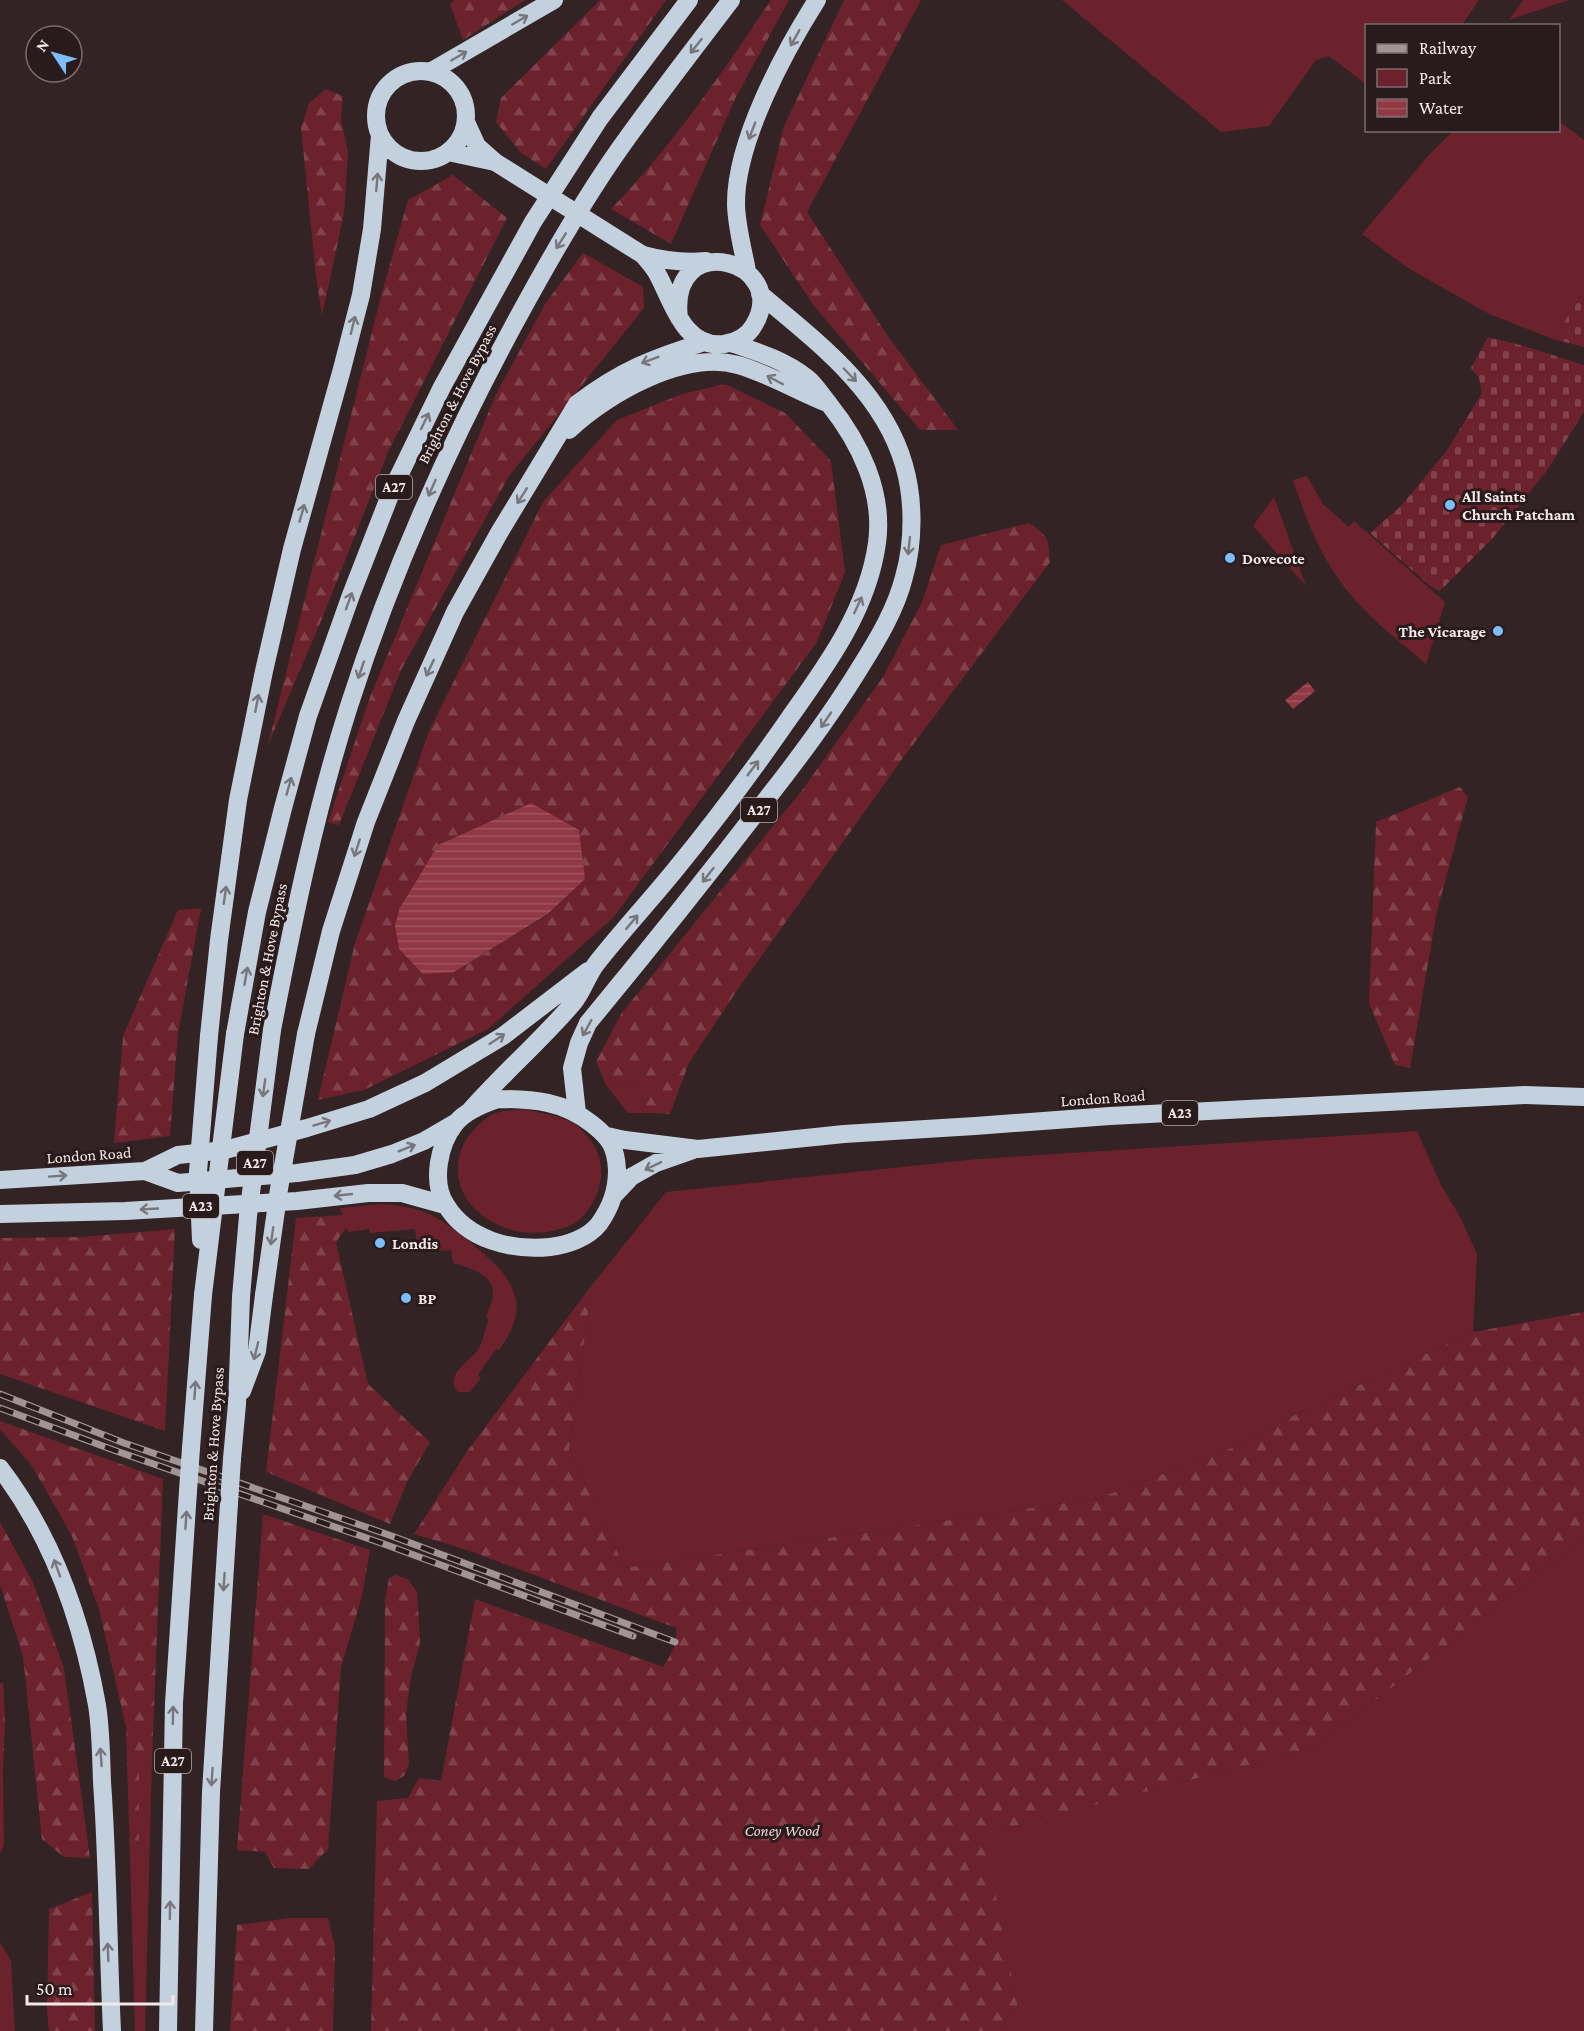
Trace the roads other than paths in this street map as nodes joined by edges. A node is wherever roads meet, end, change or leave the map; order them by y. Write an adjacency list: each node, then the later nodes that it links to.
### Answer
1 (554, 0): 5 (highway, one-way to 1)
2 (689, 0): 30 (highway, Brighton & Hove Bypass / A27, one-way to 2, bridge)
3 (731, 0): 31 (highway, Brighton & Hove Bypass / A27, one-way to 31, bridge)
4 (817, 0): 12 (highway, one-way to 12)
5 (430, 72): 6 (highway); 7 (highway)
6 (466, 122): 8 (highway); 9 (highway)
7 (380, 135): 8 (highway); 30 (highway, A27, one-way to 7, bridge)
8 (448, 152): 9 (highway)
9 (495, 162): 10 (highway, bridge)
10 (643, 255): 11 (highway); 14 (highway)
11 (715, 261): 12 (highway); 14 (highway)
12 (747, 271): 13 (highway)
13 (760, 294): 16 (highway); 21 (highway, A27, one-way to 21)
14 (679, 318): 15 (highway)
15 (705, 342): 16 (highway); 18 (highway, A27, one-way to 18)
16 (732, 343): 17 (highway, A27)
17 (828, 404): 18 (highway, A27, one-way to 18); 19 (highway, A27, one-way to 17)
18 (552, 446): 31 (highway, A27, one-way to 31, bridge)
19 (594, 966): 22 (highway, A27); 25 (highway, one-way to 19)
20 (1584, 1097): 24 (highway, London Road / A23)
21 (578, 1113): 22 (highway); 23 (highway)
22 (462, 1118): 25 (highway, London Road / A23, one-way to 22); 28 (highway)
23 (607, 1136): 24 (highway, London Road / A23); 27 (highway)
24 (698, 1149): 27 (highway, London Road / A23, one-way to 27)
25 (145, 1171): 26 (highway, London Road / A23, one-way to 25)
26 (0, 1180)
27 (615, 1194): 28 (highway)
28 (446, 1205): 29 (highway, A23, one-way to 29)
29 (0, 1214)
30 (203, 1295): 34 (highway, Brighton & Hove Bypass / A27, one-way to 30, bridge)
31 (237, 1404): 35 (highway, Brighton & Hove Bypass / A27, one-way to 35, bridge)
32 (0, 1468): 33 (highway, one-way to 32)
33 (112, 2031)
34 (168, 2031)
35 (204, 2031)

